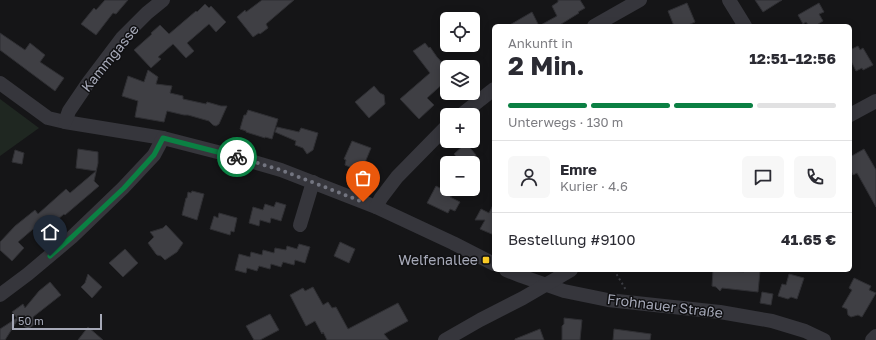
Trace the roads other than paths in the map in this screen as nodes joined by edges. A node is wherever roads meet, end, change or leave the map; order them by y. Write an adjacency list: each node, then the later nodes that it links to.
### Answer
1 (163, 0): 11 (street, Kammgasse)
2 (640, 0): 4 (street)
3 (729, 0): 5 (street)
4 (598, 24)
5 (744, 24)
6 (0, 84): 11 (street)
7 (492, 90): 9 (street)
8 (876, 101): 10 (street)
9 (470, 108)
10 (852, 114)
11 (65, 122): 13 (street)
12 (440, 133): 15 (street)
13 (163, 138): 14 (street); 21 (street)
14 (313, 182): 15 (street); 16 (street)
15 (376, 207): 17 (street)
16 (300, 225)
17 (492, 263)
18 (511, 272): 20 (street, Frohnauer Straße)
19 (567, 272): 20 (street)
20 (544, 285): 23 (street); 24 (street, Frohnauer Straße)
21 (0, 295)
22 (876, 336): 25 (street)
23 (444, 340)
24 (824, 340)
25 (872, 340)

